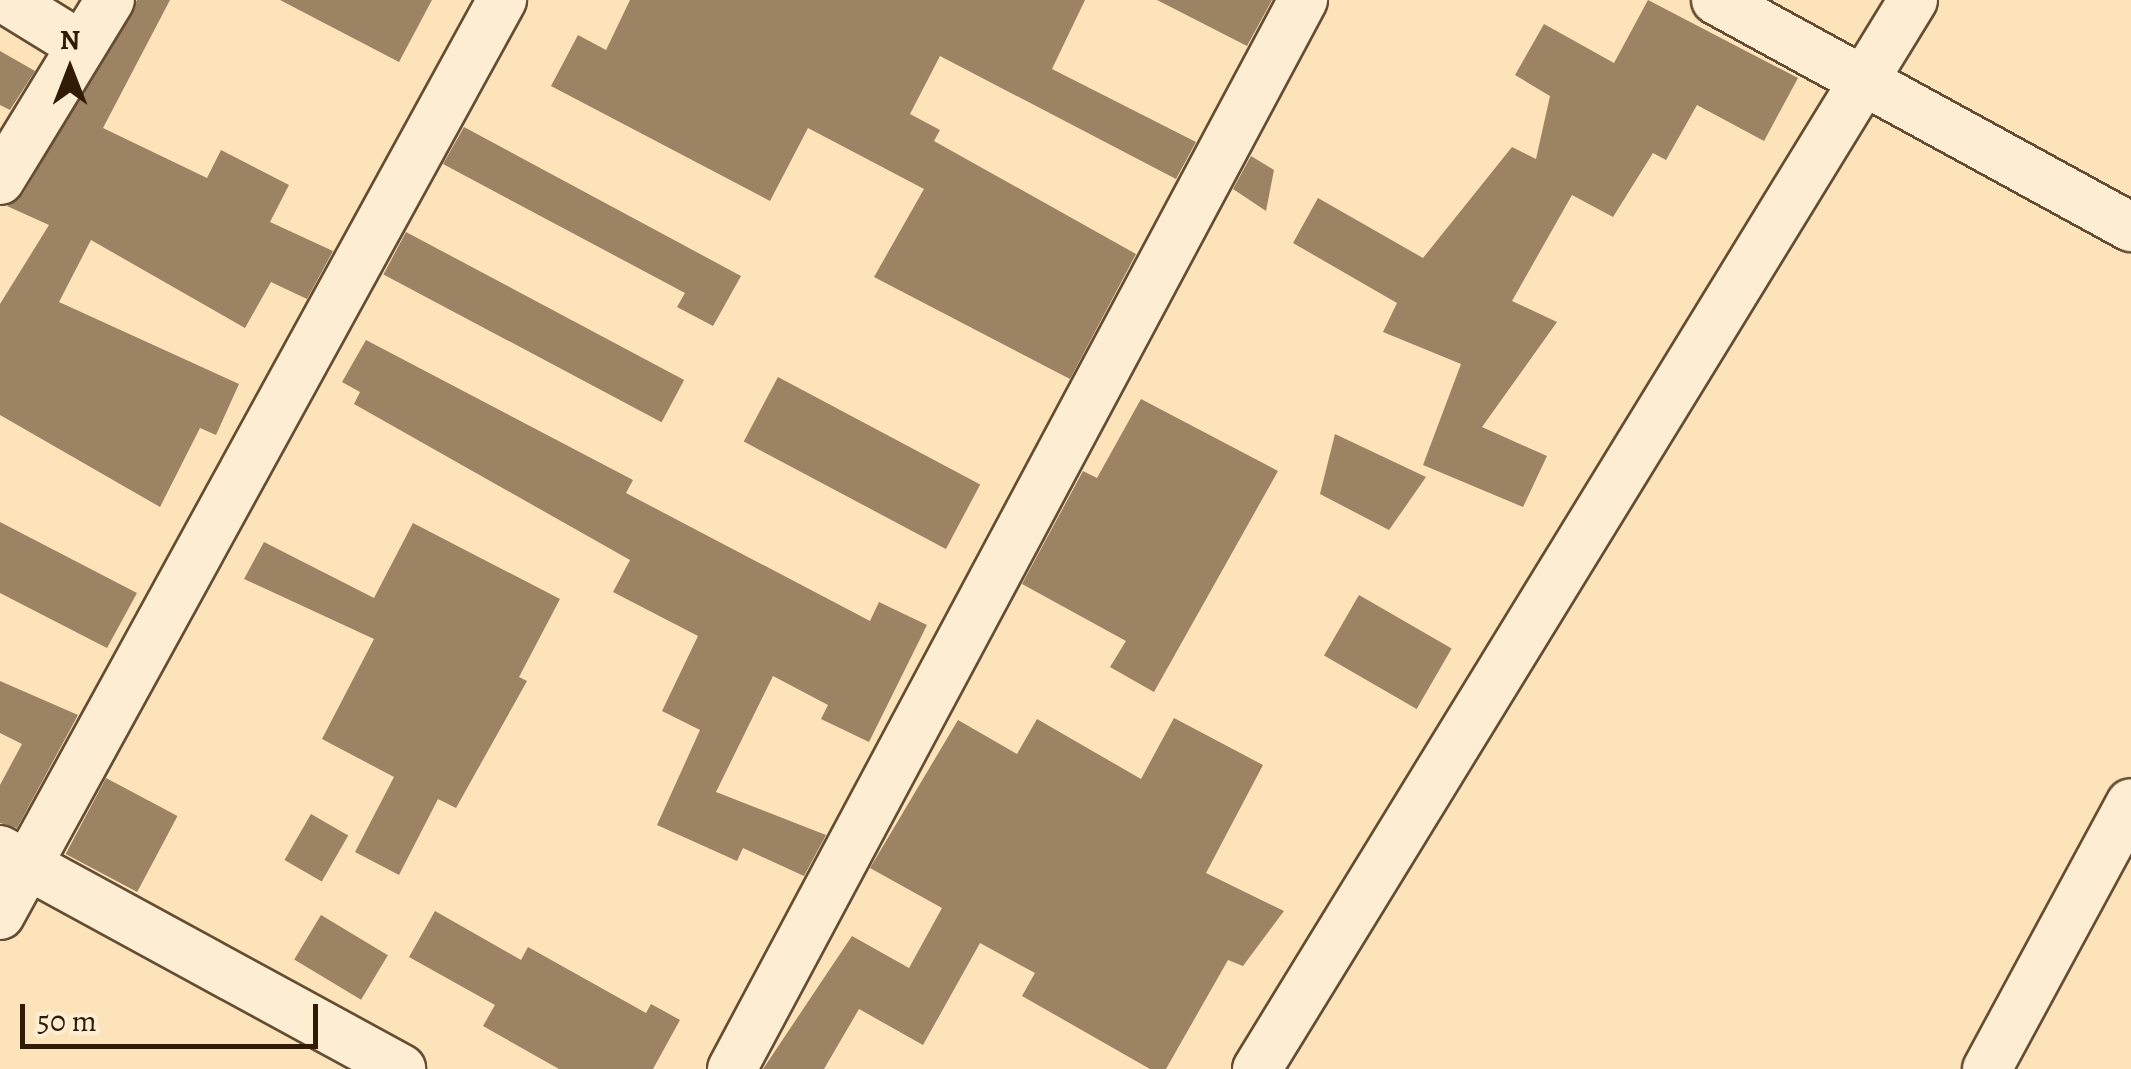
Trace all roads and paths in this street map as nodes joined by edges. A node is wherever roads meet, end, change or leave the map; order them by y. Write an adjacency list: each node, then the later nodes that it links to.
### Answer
1 (7, 0): 7 (street)
2 (110, 0): 7 (street)
3 (502, 0): 12 (street)
4 (1303, 0): 15 (street)
5 (1716, 0): 8 (street)
6 (1913, 0): 8 (street)
7 (80, 44): 9 (street)
8 (1865, 79): 10 (street); 16 (street)
9 (0, 180)
10 (2131, 227)
11 (2131, 803): 17 (street)
12 (13, 856): 13 (street); 14 (street)
13 (0, 915)
14 (402, 1069)
15 (732, 1069)
16 (1257, 1069)
17 (1987, 1069)

